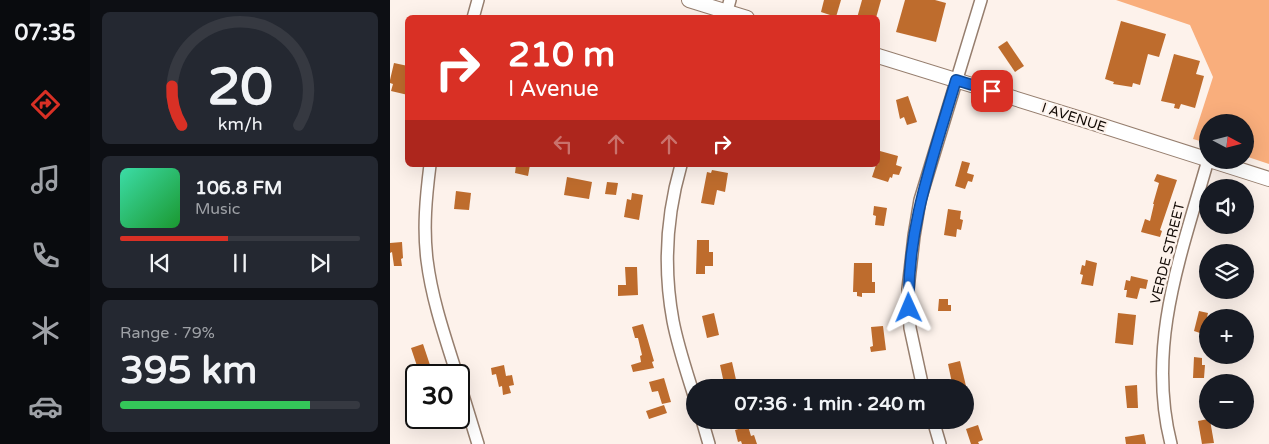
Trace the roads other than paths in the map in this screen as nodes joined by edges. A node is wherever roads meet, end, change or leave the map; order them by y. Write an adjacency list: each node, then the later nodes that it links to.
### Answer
1 (478, 0): 5 (street)
2 (689, 0): 4 (main road)
3 (981, 0): 8 (street)
4 (727, 10): 6 (main road)
5 (474, 15)
6 (740, 15)
7 (880, 57): 8 (main road, I AVENUE)
8 (956, 80): 9 (main road, I AVENUE); 17 (street)
9 (1199, 157)
10 (430, 167): 15 (street)
11 (680, 167): 16 (street)
12 (1205, 169): 24 (street, VERDE STREET)
13 (1235, 169): 14 (main road, I AVENUE)
14 (1269, 180)
15 (454, 364)
16 (689, 379)
17 (921, 379)
18 (470, 418): 21 (street)
19 (705, 429): 22 (street)
20 (936, 429): 23 (street)
21 (478, 444)
22 (709, 444)
23 (940, 444)
24 (1171, 444)

